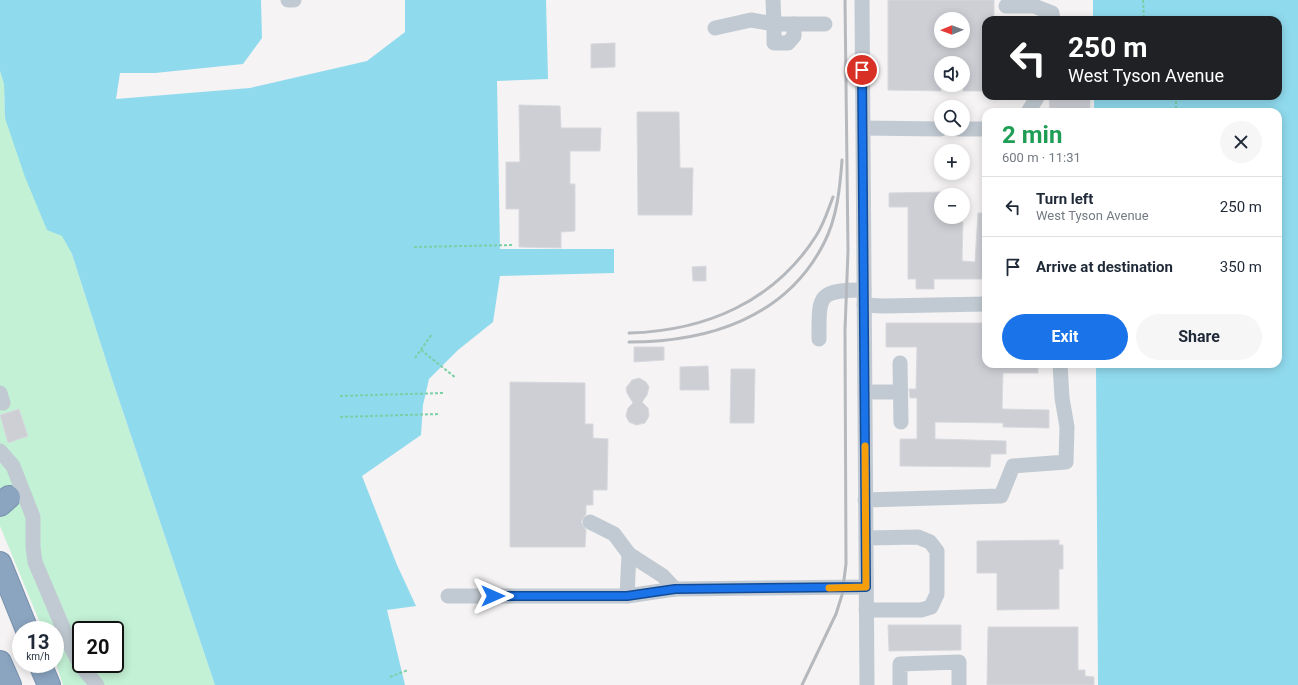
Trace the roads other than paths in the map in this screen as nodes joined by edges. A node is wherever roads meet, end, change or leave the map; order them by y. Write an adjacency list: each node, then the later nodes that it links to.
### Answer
1 (288, 0): 2 (street)
2 (294, 0)
3 (773, 0): 7 (street)
4 (862, 0): 10 (street)
5 (1006, 6): 6 (street)
6 (1052, 16)
7 (774, 24): 8 (street); 9 (street)
8 (825, 24)
9 (715, 28)
10 (863, 128): 11 (street); 14 (street)
11 (934, 129)
12 (970, 129): 13 (street)
13 (982, 129)
14 (864, 298): 15 (street); 16 (street); 19 (street)
15 (982, 304)
16 (819, 339)
17 (900, 363): 20 (street)
18 (1060, 368): 24 (street)
19 (865, 392): 20 (street); 24 (street)
20 (900, 392): 21 (street)
21 (901, 422)
22 (0, 451): 23 (street)
23 (10, 498): 39 (street)
24 (865, 500): 26 (street)
25 (590, 522): 27 (street)
26 (866, 538): 29 (street); 33 (street)
27 (629, 554): 30 (street); 32 (street)
28 (0, 563): 34 (highway)
29 (866, 587): 30 (street); 33 (street)
30 (675, 589): 32 (street)
31 (448, 596): 32 (street)
32 (627, 596)
33 (866, 610): 40 (street)
34 (23, 621)
35 (0, 662): 37 (highway)
36 (44, 673): 38 (highway)
37 (10, 685)
38 (49, 685)
39 (97, 685)
40 (867, 685)
41 (900, 685): 42 (street)
42 (959, 685)

